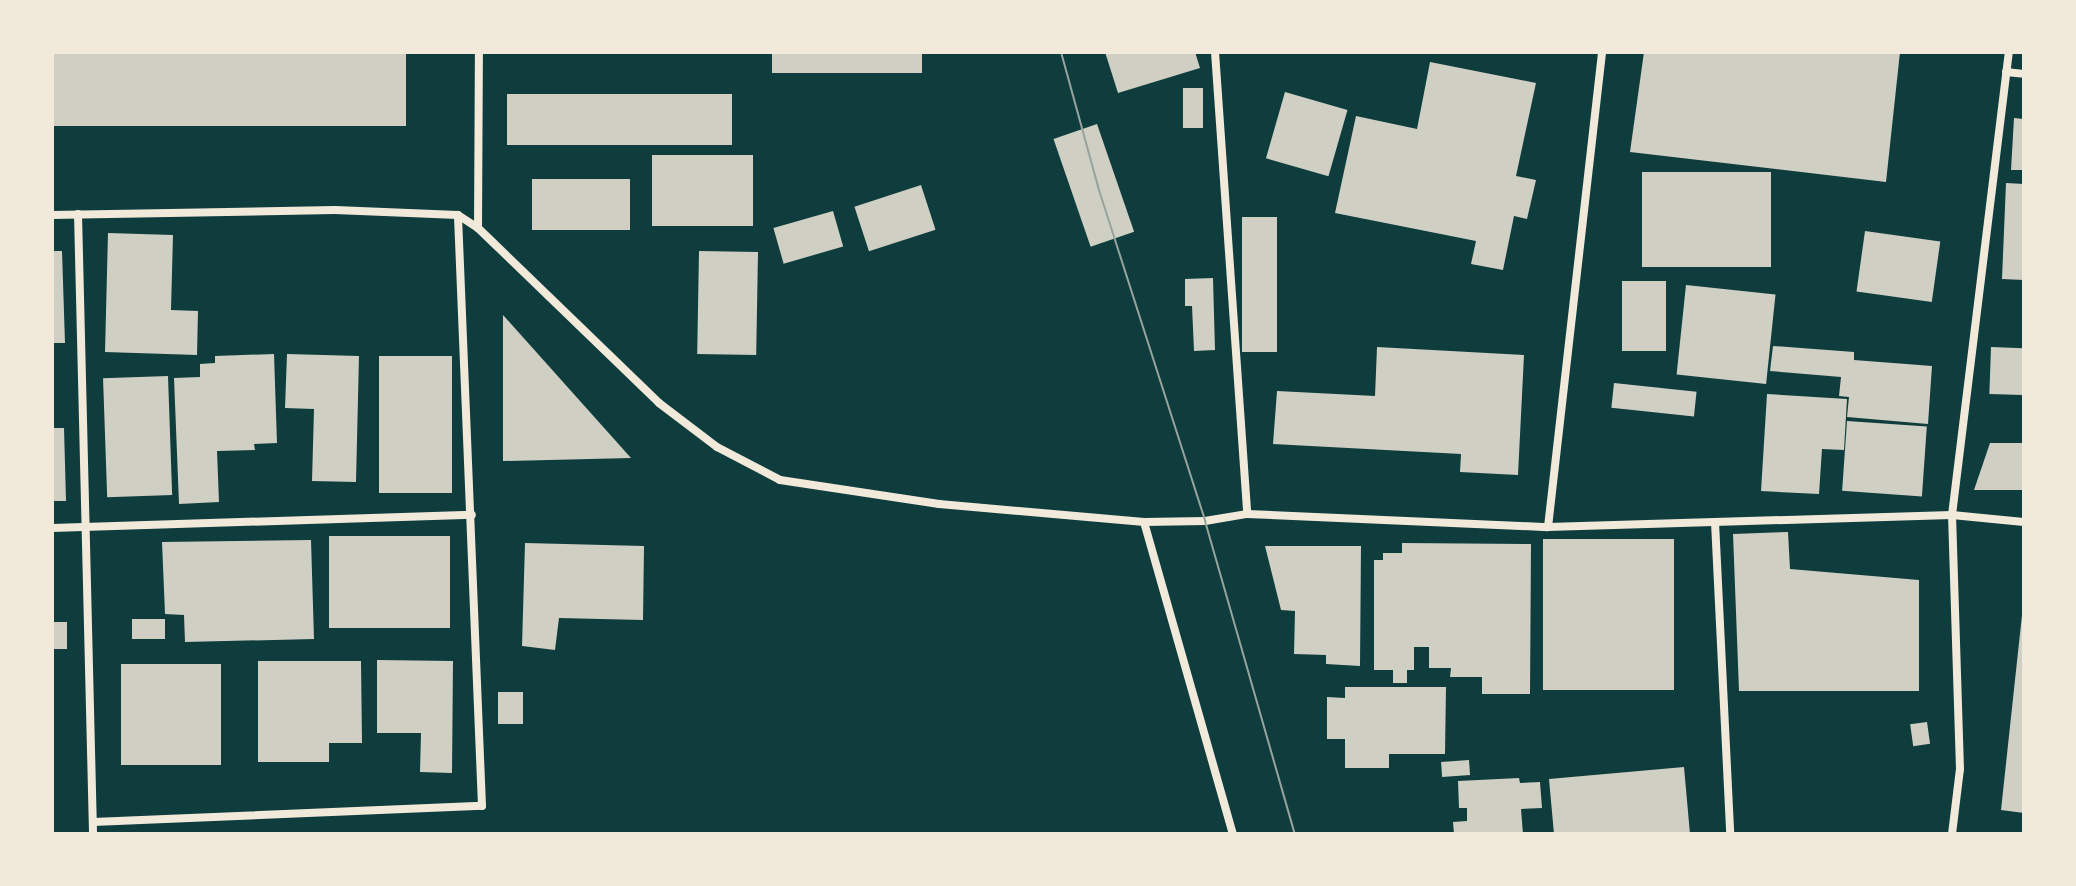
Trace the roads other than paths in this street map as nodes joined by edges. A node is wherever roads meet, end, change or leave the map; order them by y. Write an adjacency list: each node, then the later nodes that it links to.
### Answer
1 (479, 52): 10 (street)
2 (1215, 52): 11 (street)
3 (1602, 52): 18 (street)
4 (2009, 52): 5 (street)
5 (2006, 72): 6 (street); 13 (street)
6 (2024, 74)
7 (78, 214): 8 (street); 9 (street); 17 (street)
8 (52, 215)
9 (458, 215): 10 (street); 12 (street)
10 (478, 228): 14 (street)
11 (1247, 514): 14 (street); 18 (street)
12 (472, 515): 17 (street); 20 (street)
13 (1952, 515): 15 (street); 16 (street); 24 (street)
14 (1144, 522): 22 (street)
15 (1715, 522): 18 (street); 23 (street)
16 (2024, 522)
17 (85, 527): 19 (street); 20 (street)
18 (1548, 527)
19 (52, 528)
20 (93, 822): 21 (street)
21 (93, 834)
22 (1233, 834)
23 (1730, 834)
24 (1952, 834)

